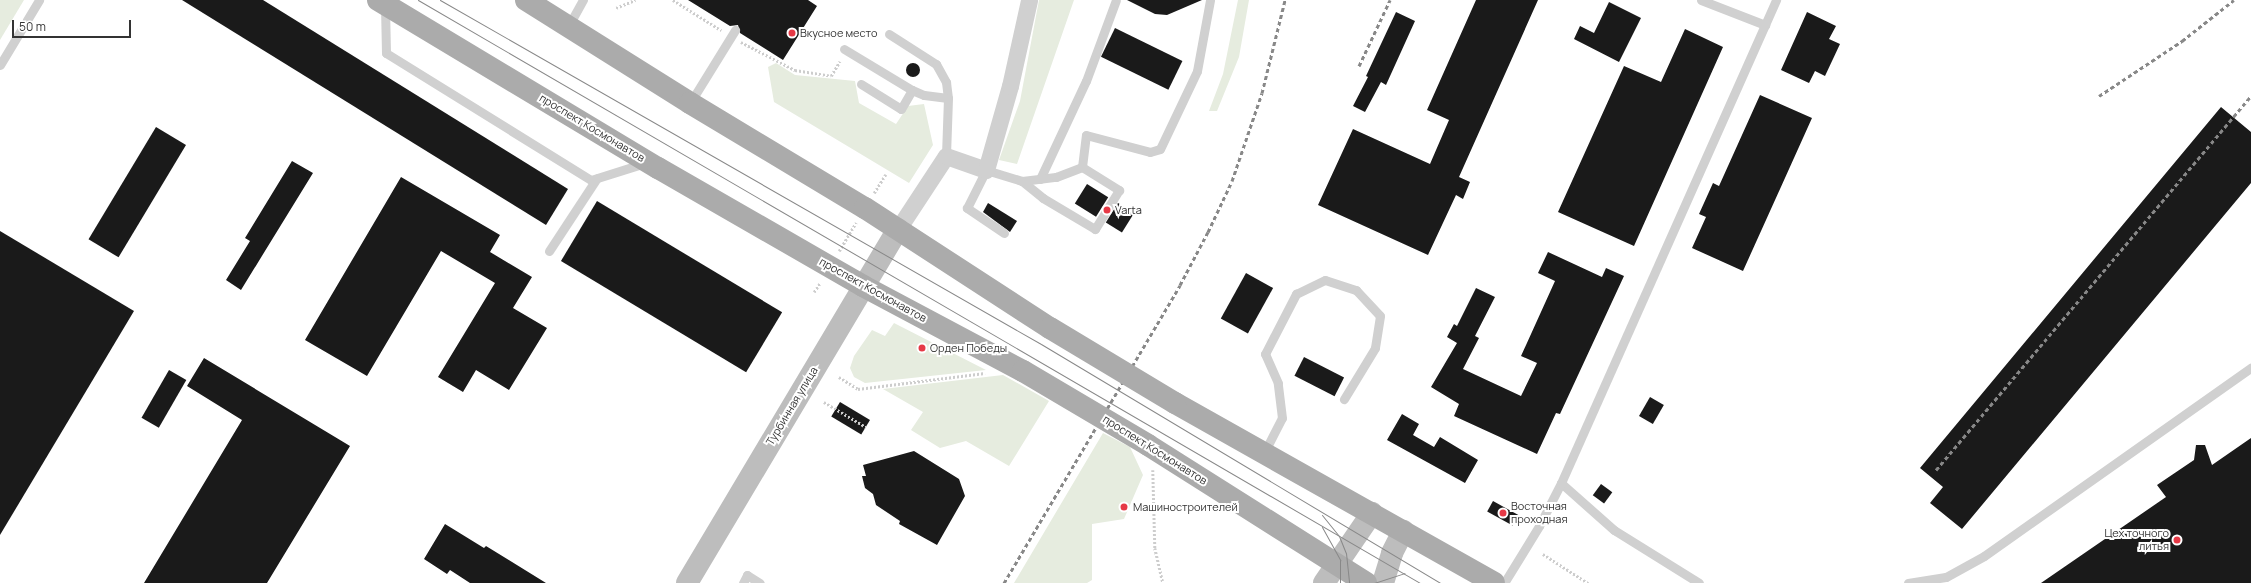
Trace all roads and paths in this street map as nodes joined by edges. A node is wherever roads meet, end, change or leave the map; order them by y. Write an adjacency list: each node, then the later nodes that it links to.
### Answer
1 (39, 0): 18 (lane)
2 (526, 0): 13 (main road)
3 (583, 0): 13 (lane)
4 (635, 0): 12 (path)
5 (673, 0): 15 (path)
6 (1029, 0): 26 (street)
7 (1116, 0): 29 (lane)
8 (1210, 0): 25 (lane)
9 (1701, 0): 14 (lane)
10 (1776, 0): 14 (lane)
11 (382, 2): 24 (main road, проспект Космонавтов); 28 (lane)
12 (616, 8)
13 (569, 25): 22 (main road)
14 (1765, 25): 46 (lane)
15 (733, 33): 17 (path); 22 (lane)
16 (889, 34): 21 (lane)
17 (845, 50): 20 (lane)
18 (0, 65)
19 (861, 84): 20 (lane)
20 (912, 90): 21 (lane)
21 (948, 98): 23 (lane)
22 (690, 103): 31 (main road)
23 (946, 156): 26 (street); 32 (street)
24 (648, 162): 28 (lane); 35 (main road, проспект Космонавтов)
25 (1082, 167): 29 (lane); 30 (lane)
26 (986, 170): 30 (lane); 33 (lane)
27 (886, 174): 31 (path)
28 (597, 178): 34 (lane)
29 (1040, 179): 30 (lane)
30 (1022, 181)
31 (865, 208): 32 (main road); 35 (path)
32 (898, 229): 36 (main road, Турбинная улица); 44 (main road, bridge)
33 (1004, 234)
34 (549, 251)
35 (830, 266): 36 (main road, проспект Космонавтов); 37 (path)
36 (863, 286): 50 (main road, проспект Космонавтов, bridge); 52 (main road, Турбинная улица)
37 (814, 292)
38 (2251, 368): 51 (lane)
39 (988, 373): 40 (path)
40 (839, 377)
41 (1344, 398): 44 (lane)
42 (824, 402): 43 (path)
43 (866, 427)
44 (1264, 452): 47 (main road)
45 (1153, 468): 55 (path)
46 (1561, 483): 60 (lane); 62 (lane)
47 (1372, 513): 48 (main road); 50 (main road)
48 (1403, 531): 58 (main road); 59 (main road)
49 (1543, 554): 61 (path)
50 (1335, 564): 56 (main road); 57 (main road, проспект Космонавтов)
51 (1946, 577): 63 (lane); 64 (lane)
52 (687, 583)
53 (743, 583): 54 (lane)
54 (760, 583)
55 (1162, 583)
56 (1324, 583)
57 (1366, 583)
58 (1383, 583)
59 (1494, 583)
60 (1504, 583)
61 (1588, 583)
62 (1699, 583)
63 (1908, 583)
64 (1953, 583)

